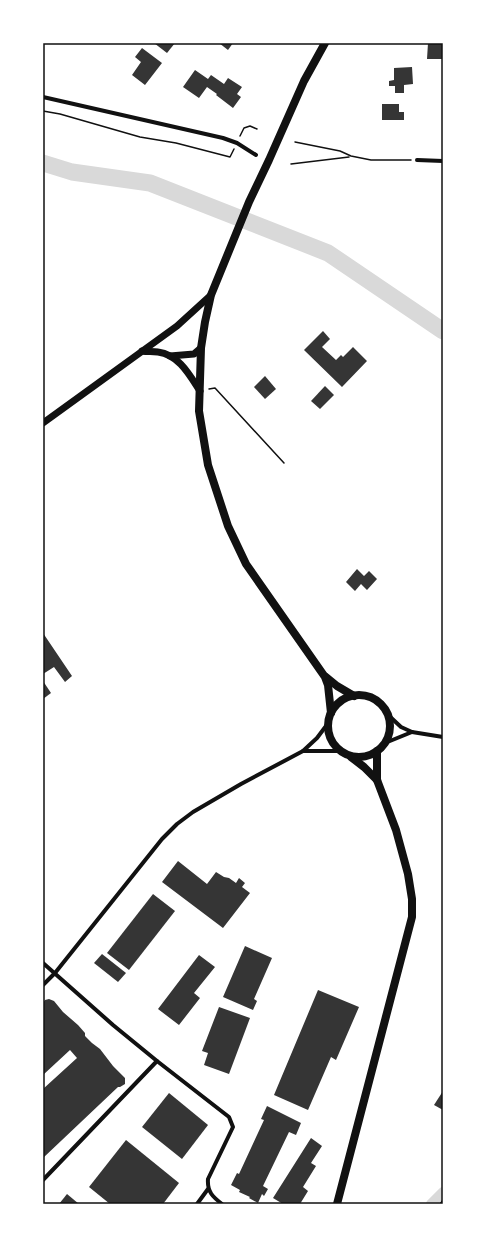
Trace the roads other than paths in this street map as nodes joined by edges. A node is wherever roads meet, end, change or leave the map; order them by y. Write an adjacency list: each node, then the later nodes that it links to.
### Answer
1 (325, 43): 6 (main road)
2 (43, 97): 3 (street)
3 (256, 156)
4 (417, 160): 5 (street)
5 (443, 161)
6 (211, 295): 7 (main road); 8 (street)
7 (201, 348): 9 (street); 10 (main road)
8 (142, 352): 9 (street); 11 (street)
9 (170, 356): 10 (street)
10 (200, 390): 12 (main road)
11 (43, 423)
12 (325, 677): 13 (main road); 14 (main road)
13 (354, 696): 14 (main road); 15 (main road)
14 (331, 713): 16 (main road)
15 (386, 713): 17 (street); 19 (main road)
16 (329, 722): 20 (street); 22 (main road)
17 (412, 732): 18 (street); 19 (street)
18 (443, 737)
19 (385, 743): 21 (main road)
20 (303, 751): 22 (street); 25 (street)
21 (377, 751): 22 (main road); 23 (main road)
22 (345, 753): 23 (main road)
23 (377, 780): 32 (main road)
24 (43, 963): 25 (street)
25 (55, 973): 26 (street); 27 (street)
26 (43, 985)
27 (157, 1061): 28 (street); 29 (street)
28 (43, 1180)
29 (208, 1189): 30 (street); 31 (street)
30 (196, 1204)
31 (222, 1204)
32 (337, 1204)

